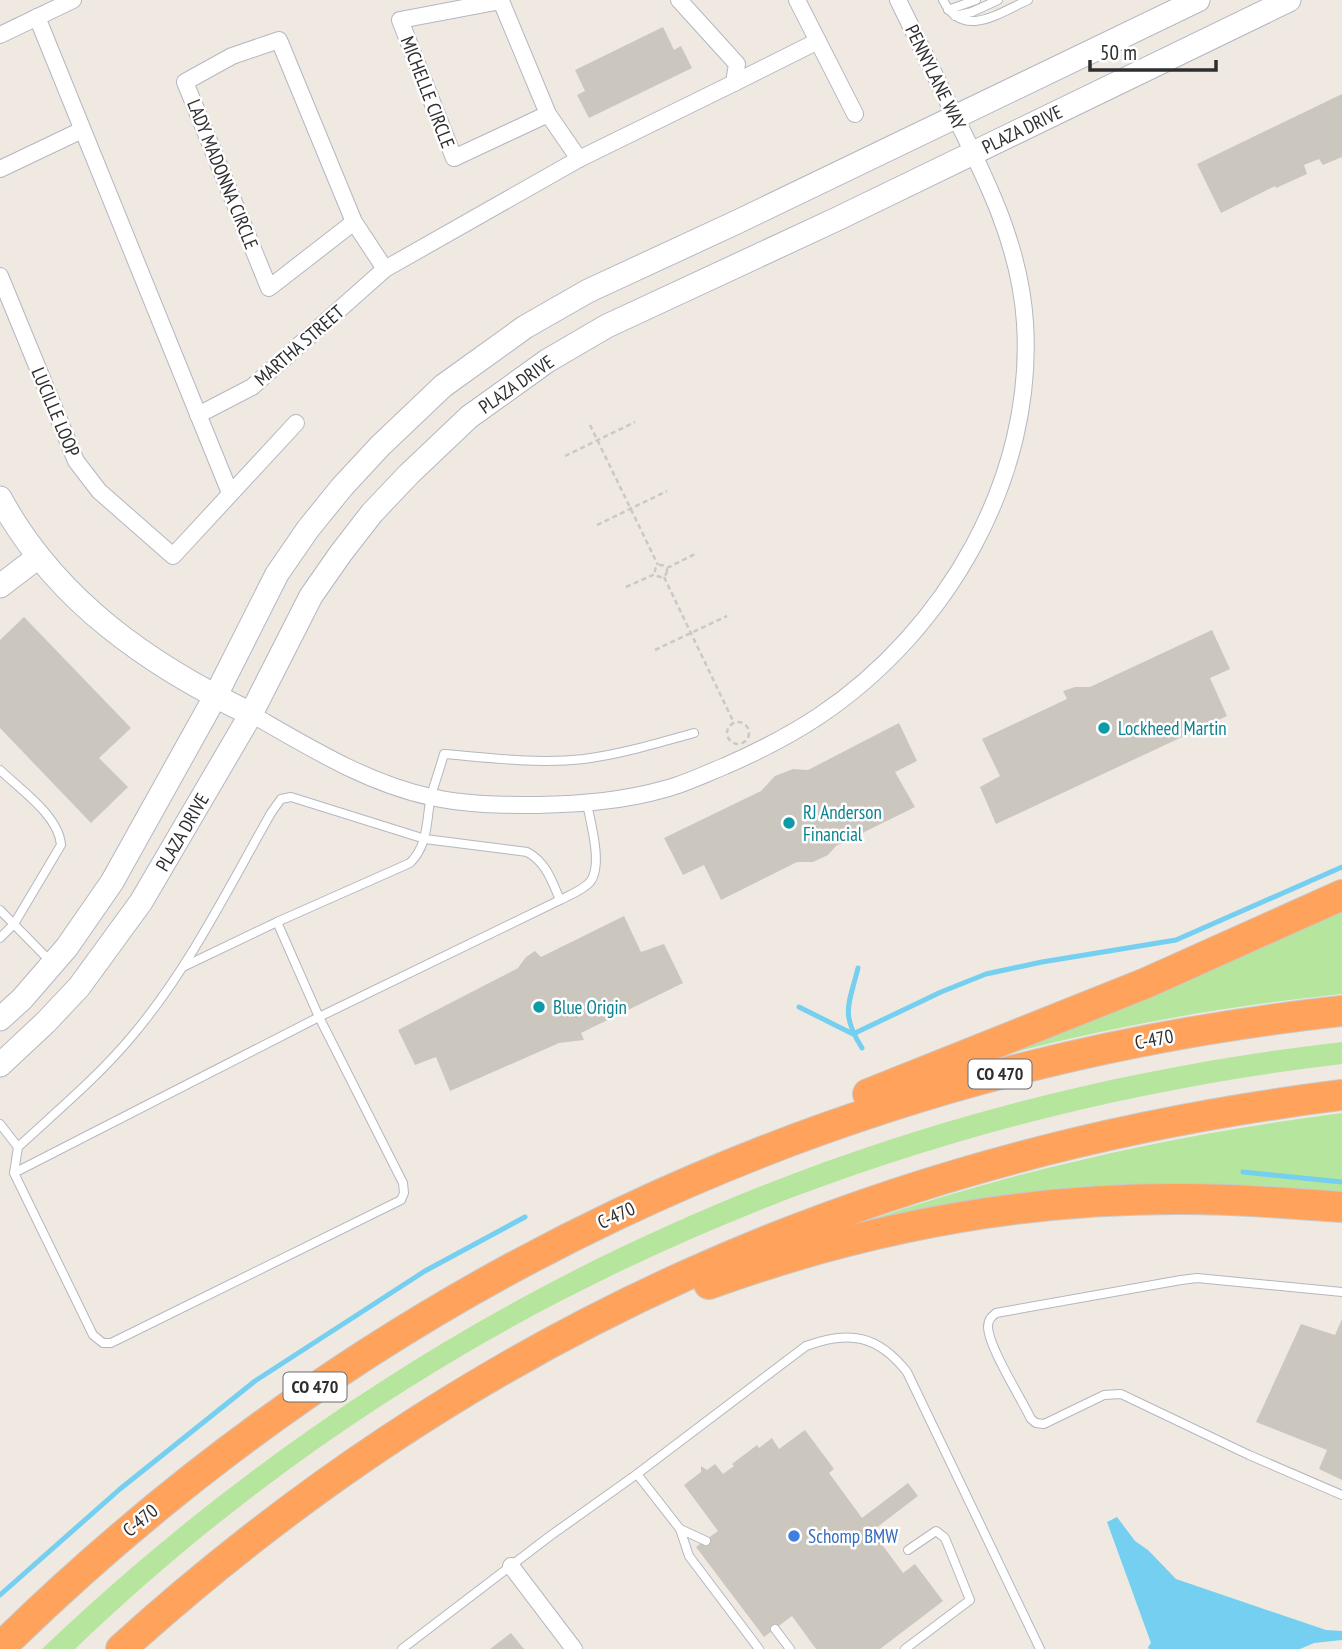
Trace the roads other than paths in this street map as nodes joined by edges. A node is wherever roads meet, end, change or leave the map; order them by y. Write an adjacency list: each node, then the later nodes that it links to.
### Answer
1 (73, 0): 12 (street)
2 (679, 0): 15 (street)
3 (797, 0): 14 (street)
4 (898, 0): 18 (street, PENNYLANE WAY)
5 (943, 0): 11 (lane)
6 (976, 0): 11 (lane)
7 (998, 0): 11 (lane)
8 (1028, 0): 11 (lane)
9 (1198, 0): 18 (street, PLAZA DRIVE)
10 (1289, 0): 20 (street, PLAZA DRIVE)
11 (952, 13)
12 (37, 17): 13 (street); 19 (street)
13 (0, 35)
14 (818, 41): 15 (street, MARTHA STREET); 17 (street)
15 (734, 83): 21 (street, MARTHA STREET)
16 (548, 114): 16 (street, MICHELLE CIRCLE); 21 (street, MICHELLE CIRCLE)
17 (855, 114)
18 (955, 117): 20 (street, PENNYLANE WAY); 32 (street, PLAZA DRIVE)
19 (82, 130): 22 (street); 26 (street)
20 (973, 153): 33 (street, PLAZA DRIVE); 37 (street, PENNYLANE WAY)
21 (579, 159): 24 (street, MARTHA STREET)
22 (0, 169)
23 (354, 222): 23 (street, LADY MADONNA CIRCLE); 24 (street, LADY MADONNA CIRCLE)
24 (385, 269): 26 (street, MARTHA STREET)
25 (0, 276): 28 (street, LUCILLE LOOP)
26 (198, 415): 28 (street)
27 (296, 423): 28 (street, LUCILLE LOOP)
28 (230, 494)
29 (0, 498): 30 (street)
30 (38, 557): 31 (street); 32 (street)
31 (0, 586)
32 (215, 697): 33 (street); 45 (street, PLAZA DRIVE)
33 (251, 714): 36 (street, PENNYLANE WAY); 50 (street, PLAZA DRIVE)
34 (694, 733): 36 (lane)
35 (0, 770): 43 (lane)
36 (431, 797): 37 (street, PENNYLANE WAY); 38 (lane)
37 (587, 804): 40 (lane)
38 (425, 839): 40 (lane); 42 (lane); 46 (lane)
39 (1342, 895): 55 (highway)
40 (561, 900): 48 (lane)
41 (0, 910): 43 (lane)
42 (277, 922): 46 (lane); 48 (lane)
43 (14, 924): 44 (lane); 45 (lane)
44 (0, 938)
45 (52, 964): 49 (street, PLAZA DRIVE)
46 (185, 966): 53 (lane)
47 (1342, 1011): 55 (highway, C-470 / CO 470)
48 (319, 1017): 54 (lane); 54 (lane)
49 (0, 1019)
50 (0, 1065)
51 (1342, 1095): 58 (highway)
52 (0, 1124): 53 (lane)
53 (18, 1147): 54 (lane)
54 (14, 1173)
55 (672, 1189): 66 (highway, C-470 / CO 470)
56 (1342, 1207): 58 (highway)
57 (1342, 1292): 60 (lane)
58 (436, 1408): 67 (highway)
59 (637, 1475): 61 (lane); 64 (lane); 73 (lane)
60 (1342, 1495)
61 (680, 1529): 62 (lane); 70 (lane)
62 (706, 1541)
63 (908, 1550): 72 (lane)
64 (511, 1566): 68 (lane); 69 (street)
65 (775, 1629): 71 (lane)
66 (0, 1648)
67 (121, 1649)
68 (402, 1649)
69 (574, 1649)
70 (759, 1649)
71 (790, 1649)
72 (905, 1649)
73 (1040, 1649)

